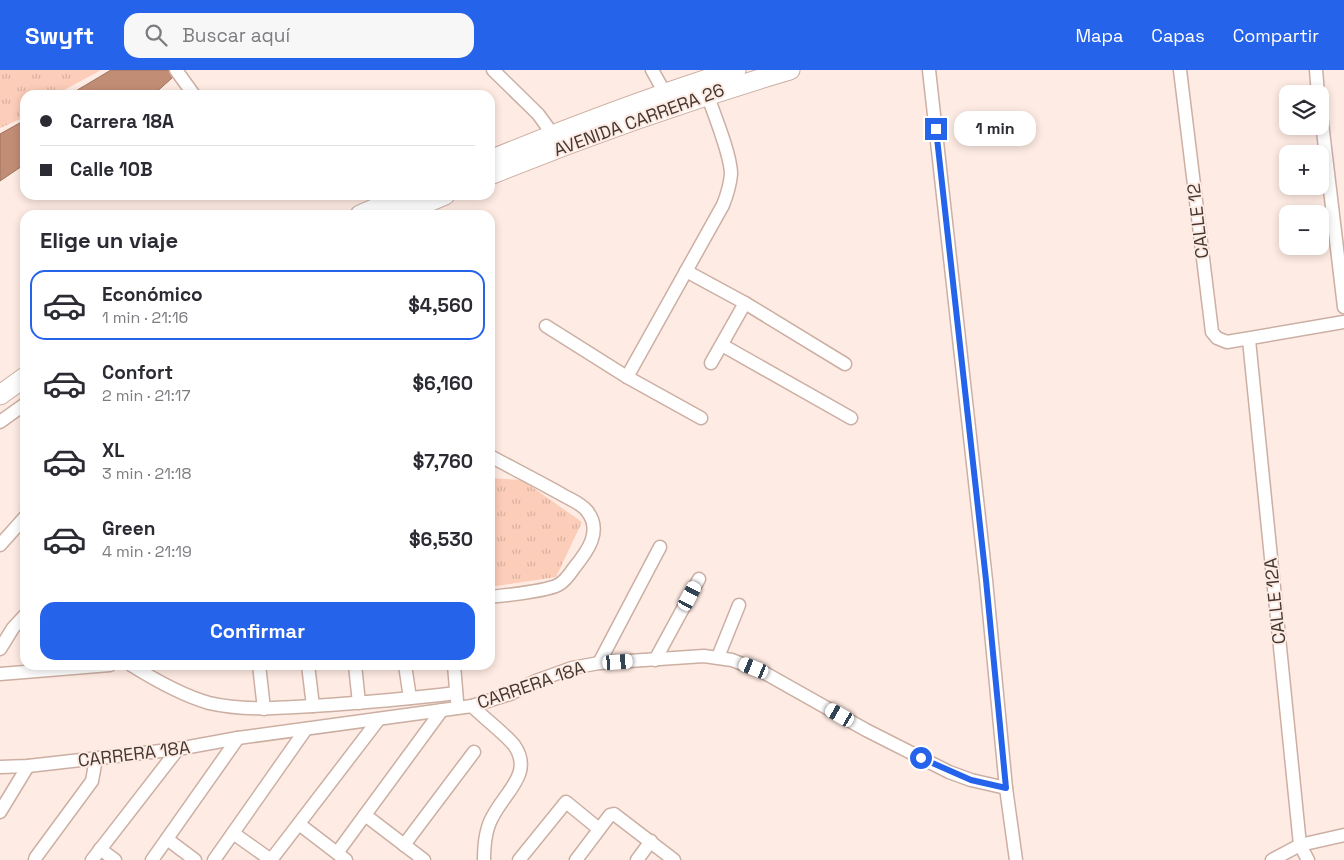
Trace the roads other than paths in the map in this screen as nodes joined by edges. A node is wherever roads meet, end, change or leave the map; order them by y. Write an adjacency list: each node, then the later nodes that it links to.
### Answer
1 (176, 70): 10 (street)
2 (494, 70): 14 (street)
3 (652, 70): 11 (street)
4 (736, 70): 11 (main road, AVENIDA CARRERA 26)
5 (790, 70): 12 (main road, AVENIDA CARRERA 26)
6 (929, 70): 71 (street)
7 (1180, 70): 26 (street, CALLE 12)
8 (1316, 70): 9 (street)
9 (1317, 85)
10 (190, 90)
11 (665, 93): 14 (main road, AVENIDA CARRERA 26)
12 (707, 94): 14 (main road, AVENIDA CARRERA 26); 21 (street)
13 (1323, 135): 23 (street)
14 (558, 140): 15 (main road, AVENIDA CARRERA 26); 16 (main road, AVENIDA CARRERA 26)
15 (495, 159)
16 (495, 173)
17 (394, 200): 19 (main road)
18 (433, 200): 20 (main road)
19 (372, 210)
20 (410, 210)
21 (686, 271): 22 (street); 30 (street)
22 (745, 303): 27 (street); 29 (street)
23 (1344, 307)
24 (1344, 322): 26 (street, CALLE 12)
25 (546, 326): 30 (street)
26 (1249, 340): 81 (street, CALLE 12A)
27 (722, 345): 28 (street); 33 (street)
28 (711, 363)
29 (845, 364)
30 (627, 377): 32 (street)
31 (20, 408): 34 (street)
32 (701, 418)
33 (851, 418)
34 (0, 422)
35 (495, 458): 40 (street)
36 (20, 523): 37 (street)
37 (0, 545)
38 (660, 547): 46 (street)
39 (699, 579): 45 (street)
40 (495, 596)
41 (740, 606): 44 (street)
42 (20, 620): 43 (street)
43 (0, 649)
44 (718, 657): 45 (street, CARRERA 18A); 71 (street, CARRERA 18A)
45 (655, 660): 46 (street, CARRERA 18A)
46 (599, 663): 59 (street, CARRERA 18A)
47 (49, 670): 54 (street)
48 (140, 670): 61 (street)
49 (260, 670): 61 (street)
50 (309, 670): 58 (street)
51 (356, 670): 57 (street)
52 (406, 670): 56 (street)
53 (454, 670): 55 (street)
54 (0, 674)
55 (456, 694): 56 (street); 60 (street)
56 (410, 698): 57 (street)
57 (359, 703): 58 (street)
58 (313, 706): 61 (street)
59 (472, 706): 60 (street, CARRERA 18A); 92 (street)
60 (458, 708): 62 (street, CARRERA 18A)
61 (264, 709)
62 (442, 710): 63 (street, CARRERA 18A); 73 (street)
63 (380, 719): 64 (street, CARRERA 18A); 74 (street)
64 (306, 729): 65 (street, CARRERA 18A); 76 (street)
65 (238, 738): 66 (street, CARRERA 18A); 78 (street)
66 (178, 749): 68 (street, CARRERA 18A); 82 (street)
67 (474, 752): 80 (street)
68 (96, 759): 69 (street, CARRERA 18A); 84 (street)
69 (28, 766): 70 (street, CARRERA 18A); 72 (street)
70 (0, 767)
71 (1006, 788): 97 (street)
72 (0, 812)
73 (365, 815): 80 (street); 83 (street)
74 (299, 824): 83 (street); 90 (street)
75 (600, 829): 79 (street); 93 (street); 94 (street)
76 (233, 833): 89 (street); 90 (street)
77 (1344, 835): 81 (street)
78 (167, 839): 87 (street); 88 (street)
79 (651, 841): 95 (street); 96 (street)
80 (404, 845): 91 (street)
81 (1300, 846): 98 (street); 99 (street, CALLE 12A)
82 (100, 849): 85 (street); 86 (street)
83 (342, 857)
84 (36, 860)
85 (92, 860)
86 (115, 860)
87 (152, 860)
88 (195, 860)
89 (214, 860)
90 (271, 860)
91 (424, 860)
92 (484, 860)
93 (519, 860)
94 (576, 860)
95 (636, 860)
96 (674, 860)
97 (1016, 860)
98 (1272, 860)
99 (1308, 860)

